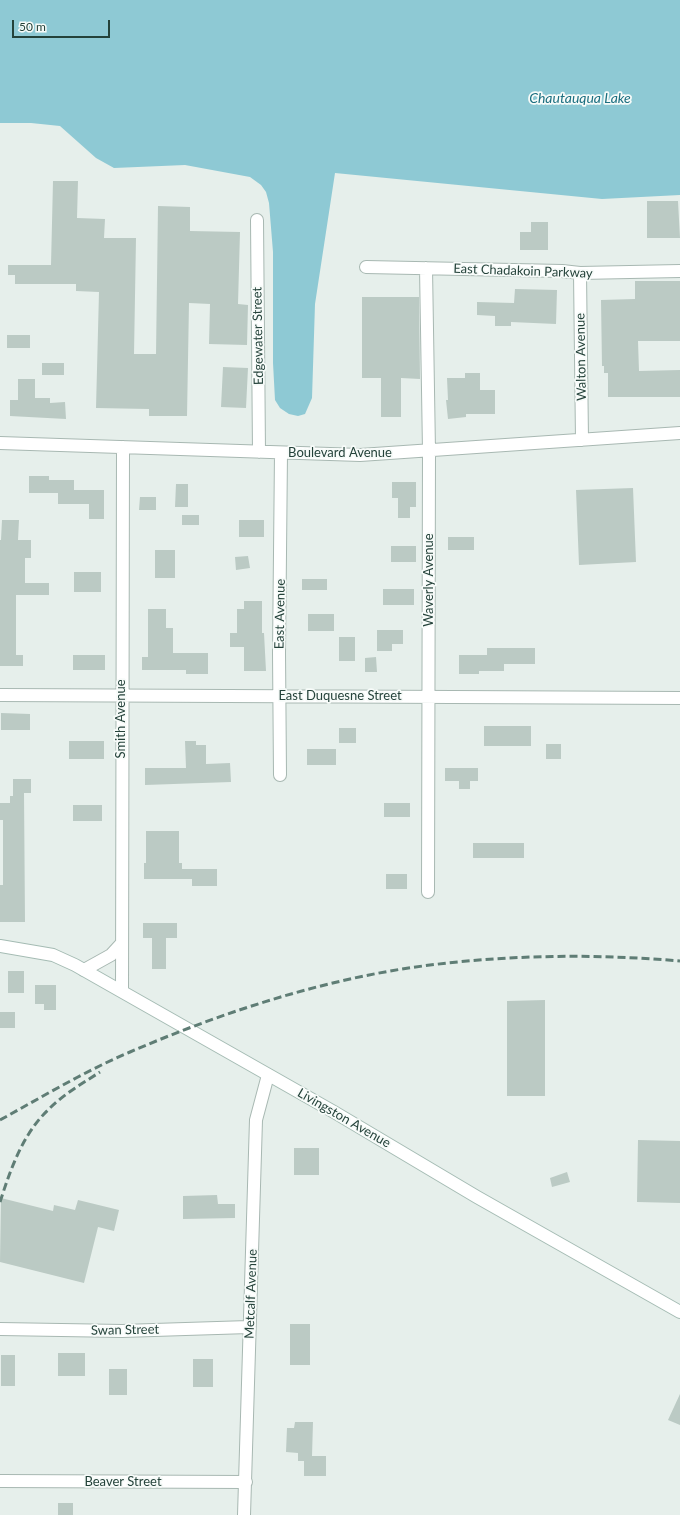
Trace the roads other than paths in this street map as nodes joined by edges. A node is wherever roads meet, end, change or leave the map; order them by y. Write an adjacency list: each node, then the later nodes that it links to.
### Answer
1 (257, 220): 11 (street, Edgewater Street)
2 (366, 267): 3 (street, East Chadakoin Parkway)
3 (426, 268): 5 (street, East Chadakoin Parkway); 10 (street, Waverly Avenue)
4 (680, 271): 5 (street, East Chadakoin Parkway)
5 (580, 273): 7 (street, Walton Avenue)
6 (680, 433): 7 (street, Boulevard Avenue)
7 (582, 440): 10 (street, Boulevard Avenue)
8 (0, 443): 9 (street, Boulevard Avenue)
9 (123, 447): 11 (street, Boulevard Avenue); 14 (street, Smith Avenue)
10 (429, 451): 12 (street, Boulevard Avenue); 16 (street, Waverly Avenue)
11 (259, 452): 12 (street, Boulevard Avenue)
12 (282, 453): 15 (street, East Avenue)
13 (0, 695): 14 (street, East Duquesne Street)
14 (121, 696): 15 (street, East Duquesne Street); 20 (street, Smith Avenue)
15 (280, 696): 16 (street, East Duquesne Street); 18 (street, East Avenue)
16 (429, 696): 17 (street, East Duquesne Street); 19 (street, Waverly Avenue)
17 (680, 698)
18 (280, 776)
19 (428, 892)
20 (122, 943): 22 (street); 23 (street, Smith Avenue)
21 (0, 946): 22 (street, Livingston Avenue)
22 (84, 970): 23 (street, Livingston Avenue)
23 (122, 991): 24 (street, Livingston Avenue)
24 (268, 1075): 25 (street, Livingston Avenue); 26 (street, Metcalf Avenue)
25 (680, 1312)
26 (249, 1327): 27 (street, Swan Street); 29 (street, Metcalf Avenue)
27 (0, 1329)
28 (0, 1481): 29 (street, Beaver Street)
29 (246, 1482): 30 (street, Metcalf Avenue)
30 (244, 1515)

